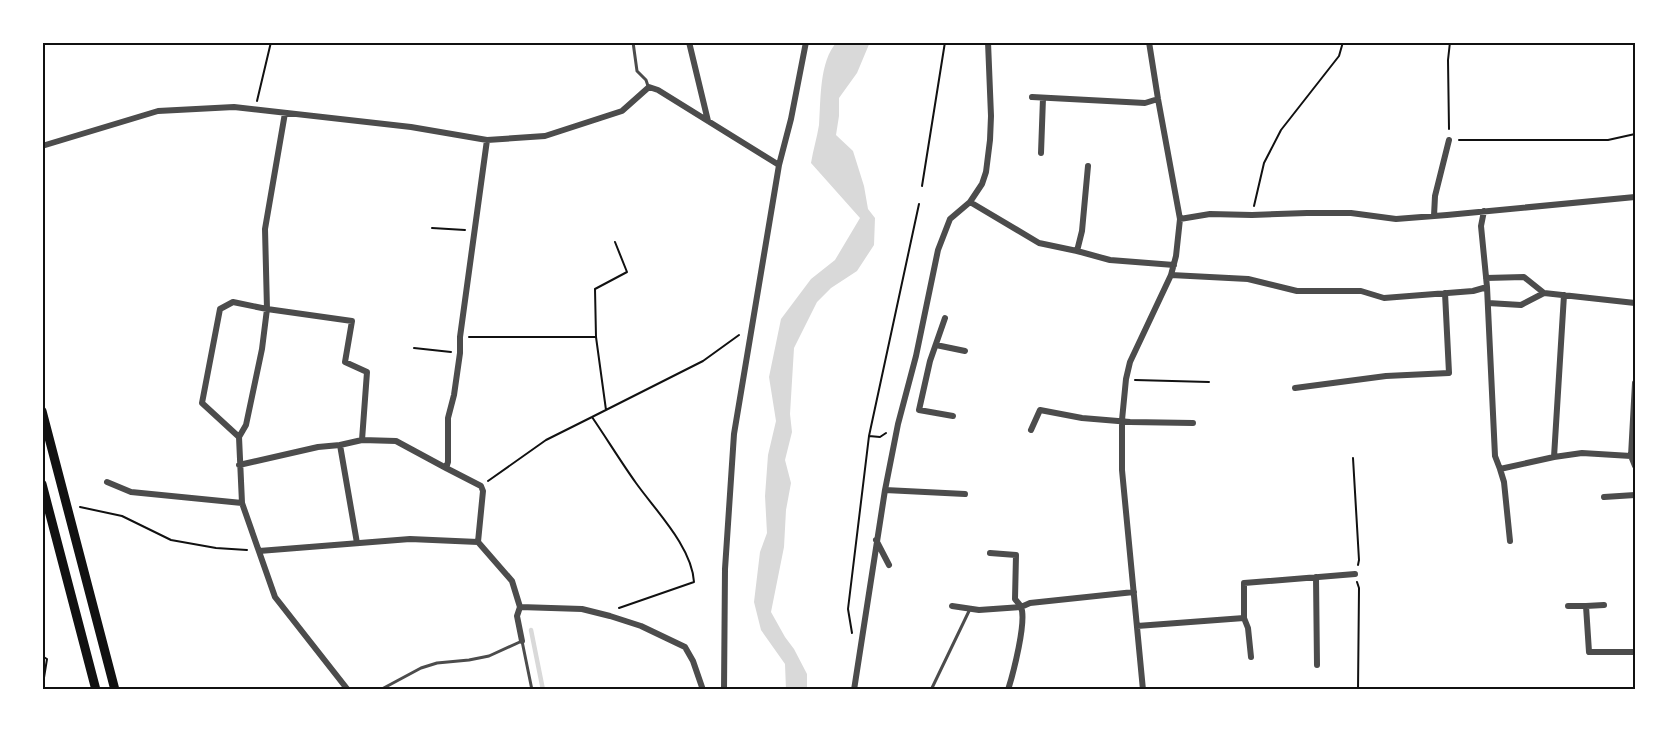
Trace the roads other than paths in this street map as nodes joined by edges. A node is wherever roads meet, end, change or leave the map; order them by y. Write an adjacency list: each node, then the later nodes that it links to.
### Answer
1 (633, 42): 6 (lane)
2 (689, 42): 11 (street)
3 (806, 42): 16 (street)
4 (988, 42): 19 (street)
5 (1149, 42): 9 (street)
6 (649, 87): 11 (street); 12 (street)
7 (1032, 98): 8 (street)
8 (1043, 98): 9 (street); 15 (street)
9 (1158, 99): 22 (street)
10 (285, 113): 12 (street); 14 (street); 33 (street)
11 (708, 121): 16 (street)
12 (487, 140): 53 (street)
13 (1449, 140): 21 (street)
14 (42, 146)
15 (1041, 153)
16 (779, 165): 91 (street)
17 (1088, 166): 23 (street)
18 (1635, 197): 20 (street)
19 (970, 202): 23 (street); 37 (street)
20 (1484, 211): 21 (street); 26 (street)
21 (1434, 216): 22 (street)
22 (1180, 219): 24 (street)
23 (1077, 250): 24 (street)
24 (1174, 265): 25 (street)
25 (1172, 275): 28 (street); 43 (street)
26 (1486, 278): 27 (street); 29 (street)
27 (1487, 287): 28 (street); 31 (street)
28 (1445, 293): 40 (street)
29 (1544, 293): 30 (street); 31 (street)
30 (1564, 295): 32 (street); 50 (street)
31 (1488, 303): 54 (street)
32 (1635, 303)
33 (267, 309): 46 (street); 46 (street); 47 (street)
34 (945, 318): 35 (street)
35 (936, 345): 36 (street); 38 (street)
36 (965, 351)
37 (916, 357): 38 (street); 57 (street)
38 (930, 361): 42 (street)
39 (1635, 383): 49 (street)
40 (1295, 388)
41 (42, 411): 86 (main road)
42 (953, 416)
43 (1122, 420): 44 (street); 45 (street); 71 (street)
44 (1193, 423)
45 (1031, 430)
46 (239, 437): 51 (street)
47 (362, 440): 48 (street); 53 (street)
48 (340, 445): 51 (street); 65 (street)
49 (1630, 456): 50 (street); 52 (street)
50 (1554, 457): 54 (street)
51 (239, 465): 61 (street)
52 (1635, 466)
53 (446, 468): 64 (street)
54 (1500, 469): 63 (street)
55 (107, 482): 61 (street)
56 (42, 483): 85 (main road)
57 (885, 489): 58 (street); 62 (street)
58 (965, 494)
59 (1635, 495): 60 (street)
60 (1604, 496)
61 (242, 503): 66 (street)
62 (876, 540): 68 (street); 92 (street)
63 (1510, 541)
64 (478, 542): 65 (street); 76 (street)
65 (357, 543): 66 (street)
66 (259, 551): 87 (street)
67 (990, 553): 77 (street)
68 (889, 565)
69 (1355, 574): 70 (street)
70 (1316, 577): 79 (street); 84 (street)
71 (1134, 592): 77 (street); 80 (street)
72 (1604, 605): 75 (street)
73 (952, 606): 78 (street)
74 (1568, 606): 75 (street)
75 (1586, 606): 82 (street)
76 (520, 607): 81 (street); 90 (street)
77 (1021, 607): 78 (street); 94 (street)
78 (970, 609): 93 (lane)
79 (1244, 618): 80 (street); 83 (street)
80 (1137, 626): 95 (street)
81 (522, 641): 88 (lane); 89 (lane)
82 (1635, 652)
83 (1251, 657)
84 (1317, 665)
85 (96, 690)
86 (115, 690)
87 (348, 690)
88 (380, 690)
89 (532, 690)
90 (703, 690)
91 (724, 690)
92 (854, 690)
93 (931, 690)
94 (1008, 690)
95 (1143, 690)

